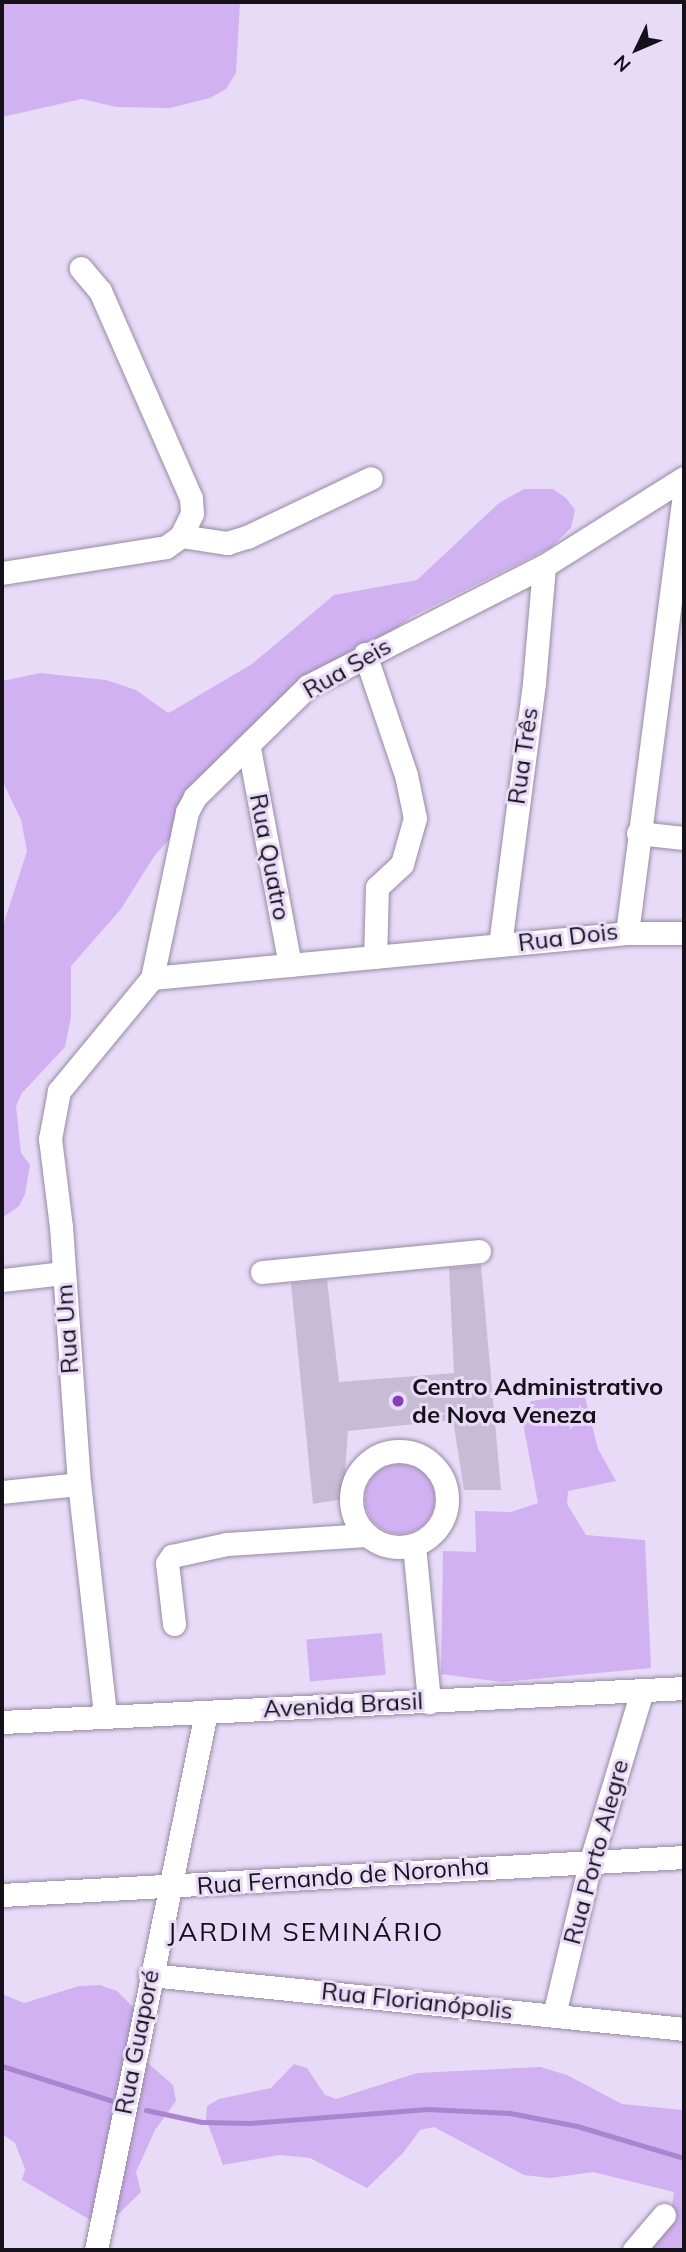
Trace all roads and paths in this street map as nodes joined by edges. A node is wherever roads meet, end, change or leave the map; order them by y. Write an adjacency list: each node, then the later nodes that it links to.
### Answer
1 (81, 268): 5 (street)
2 (371, 478): 5 (street)
3 (684, 478): 6 (street, Rua Seis)
4 (684, 493): 10 (street, Rua Dois)
5 (181, 536): 7 (street)
6 (544, 566): 8 (street, Rua Seis); 14 (street, Rua Três)
7 (2, 573)
8 (365, 654): 9 (street, Rua Seis); 15 (street)
9 (250, 748): 16 (street, Rua Quatro); 17 (street, Rua Seis)
10 (638, 833): 11 (street); 12 (street, Rua Dois)
11 (684, 838)
12 (628, 933): 13 (street); 14 (street, Rua Dois)
13 (684, 933)
14 (500, 945): 15 (street, Rua Dois)
15 (375, 957): 16 (street, Rua Dois)
16 (290, 965): 17 (street, Rua Dois)
17 (152, 978): 20 (street, Rua Um)
18 (479, 1251): 19 (street)
19 (262, 1272)
20 (63, 1273): 21 (street); 22 (street, Rua Um)
21 (2, 1280)
22 (79, 1484): 23 (street); 31 (street, Rua Um)
23 (2, 1492)
24 (368, 1535): 25 (street); 25 (street); 26 (street)
25 (414, 1545): 29 (street)
26 (174, 1624)
27 (684, 1688): 28 (street, Avenida Brasil)
28 (642, 1691): 29 (street, Avenida Brasil); 34 (street, Rua Porto Alegre)
29 (429, 1702): 30 (street, Avenida Brasil)
30 (206, 1712): 31 (street, Avenida Brasil); 35 (street, Rua Guaporé)
31 (105, 1714): 32 (street, Avenida Brasil)
32 (2, 1722)
33 (684, 1857): 34 (street, Rua Fernando de Noronha)
34 (591, 1860): 35 (street, Rua Fernando de Noronha); 38 (street, Rua Porto Alegre)
35 (169, 1887): 36 (street, Rua Fernando de Noronha); 37 (street, Rua Guaporé)
36 (2, 1895)
37 (150, 1975): 38 (street, Rua Florianópolis); 41 (street, Rua Guaporé)
38 (554, 2015): 39 (street, Rua Florianópolis)
39 (684, 2029)
40 (664, 2215): 42 (street)
41 (96, 2250)
42 (634, 2250)

